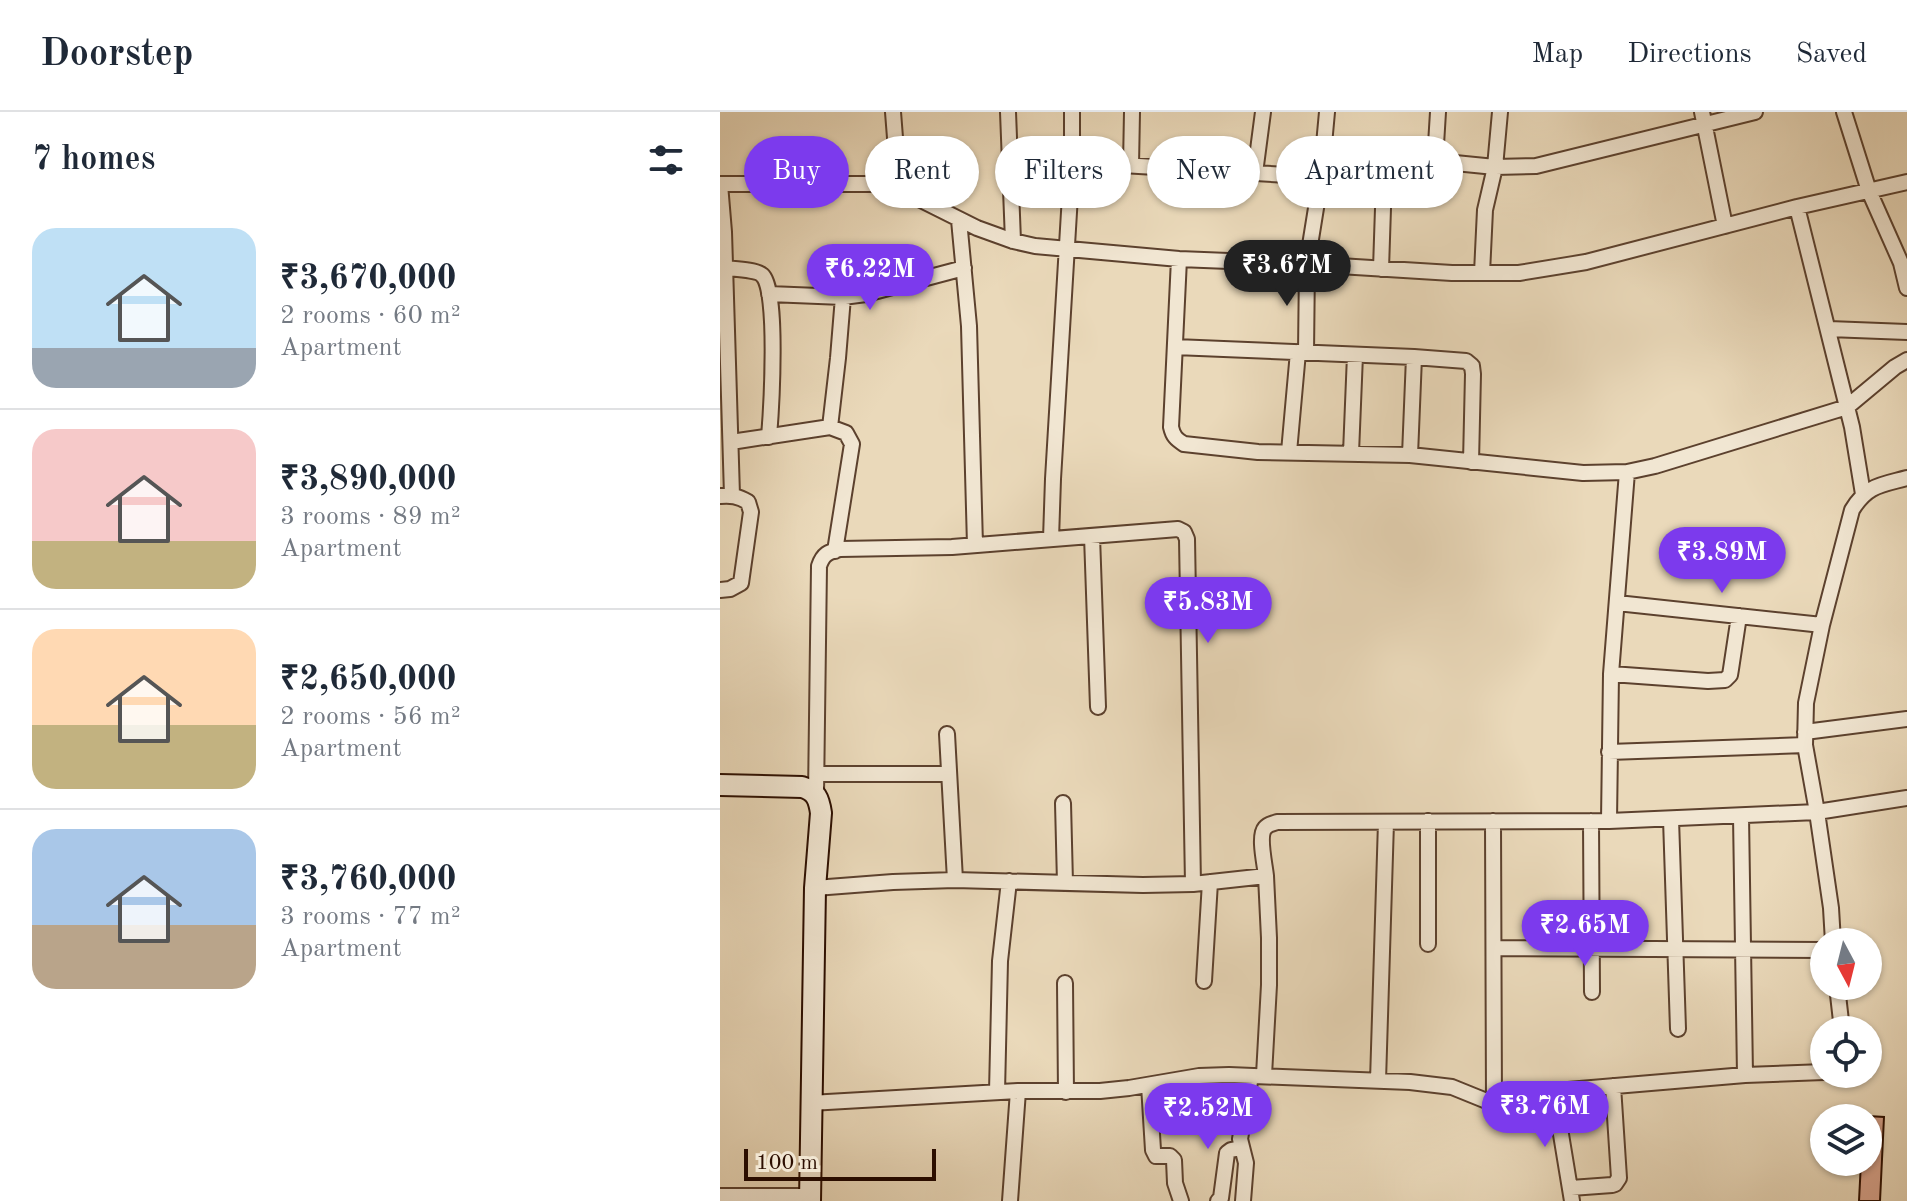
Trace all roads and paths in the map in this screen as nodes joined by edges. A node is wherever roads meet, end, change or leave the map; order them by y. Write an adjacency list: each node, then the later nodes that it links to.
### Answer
1 (893, 112): 12 (street)
2 (1008, 112): 34 (street)
3 (1072, 112): 13 (street)
4 (1132, 112): 18 (street)
5 (1263, 112): 14 (street)
6 (1327, 112): 15 (street)
7 (1438, 112): 16 (street)
8 (1500, 112): 20 (street)
9 (1755, 112): 11 (street)
10 (1844, 112): 25 (street)
11 (1703, 118): 20 (street); 32 (street)
12 (895, 136)
13 (1072, 136)
14 (1260, 136)
15 (1325, 136)
16 (1437, 136)
17 (1463, 164): 20 (street)
18 (1131, 165): 19 (street)
19 (1147, 166)
20 (1495, 167): 41 (street)
21 (720, 177): 23 (street)
22 (1907, 182): 25 (street)
23 (720, 184): 24 (street); 33 (street)
24 (865, 184)
25 (1869, 191): 26 (street); 42 (street)
26 (1797, 207): 32 (street); 45 (street)
27 (936, 208): 31 (street)
28 (1069, 208): 35 (street)
29 (1316, 208): 37 (street)
30 (1383, 208): 40 (street)
31 (959, 220): 34 (street); 39 (street)
32 (1725, 226): 41 (street)
33 (722, 232): 38 (street)
34 (1013, 241): 35 (street)
35 (1067, 250): 36 (street); 65 (street)
36 (1179, 259): 37 (street); 47 (street)
37 (1307, 264): 40 (street); 48 (street)
38 (726, 268): 43 (street); 55 (street)
39 (964, 268): 44 (street); 66 (street)
40 (1381, 269): 41 (street)
41 (1482, 273)
42 (1907, 288)
43 (769, 294): 44 (street); 54 (street)
44 (843, 297): 53 (street)
45 (1829, 329): 46 (street); 52 (street)
46 (1907, 332)
47 (1175, 347): 48 (street); 56 (street)
48 (1302, 353): 49 (street); 56 (street)
49 (1355, 355): 50 (street); 57 (street)
50 (1414, 357): 58 (street); 59 (street)
51 (1907, 360): 52 (street)
52 (1847, 407): 60 (street); 62 (street)
53 (830, 427): 54 (street); 67 (street)
54 (769, 437): 55 (street)
55 (731, 442): 63 (street)
56 (1289, 452): 57 (street)
57 (1351, 453): 58 (street)
58 (1410, 455): 59 (street)
59 (1471, 462): 60 (street)
60 (1627, 472): 69 (street)
61 (1907, 478): 62 (street)
62 (1863, 494): 71 (street)
63 (726, 496): 68 (street)
64 (1092, 536): 65 (street); 73 (street); 97 (street)
65 (1051, 539): 66 (street)
66 (975, 545): 67 (street)
67 (835, 551): 78 (street)
68 (720, 590)
69 (1617, 603): 70 (street); 72 (street)
70 (1739, 616): 71 (street); 72 (street)
71 (1822, 625): 76 (street)
72 (1611, 674): 77 (street)
73 (1098, 707)
74 (1907, 719): 76 (street)
75 (947, 734): 79 (street)
76 (1805, 738): 77 (street); 84 (street)
77 (1609, 752): 90 (street)
78 (817, 774): 79 (street); 81 (street)
79 (949, 774): 93 (street)
80 (720, 785): 81 (street)
81 (816, 795): 98 (street)
82 (1907, 798): 84 (street)
83 (1063, 803): 96 (street)
84 (1817, 812): 85 (street); 99 (street)
85 (1741, 816): 86 (street); 104 (street)
86 (1671, 819): 90 (street); 102 (street)
87 (1428, 821): 88 (street); 91 (street); 100 (street)
88 (1493, 821): 89 (street); 101 (street)
89 (1591, 821): 90 (street); 103 (street)
90 (1609, 821)
91 (1386, 822): 92 (street); 113 (street)
92 (1266, 876): 95 (street); 111 (street)
93 (955, 880): 94 (street); 98 (street)
94 (1009, 881): 96 (street); 117 (street)
95 (1210, 882): 97 (street); 106 (street)
96 (1065, 883): 97 (street)
97 (1193, 884)
98 (815, 888): 120 (street)
99 (1832, 928)
100 (1428, 944)
101 (1494, 948): 103 (street); 121 (street)
102 (1675, 948): 103 (street); 104 (street); 109 (street)
103 (1592, 949): 108 (street)
104 (1743, 949): 105 (street); 112 (street)
105 (1810, 950)
106 (1204, 981)
107 (1065, 983): 118 (street)
108 (1592, 992)
109 (1678, 1029)
110 (1810, 1073): 112 (street)
111 (1257, 1075): 113 (street); 114 (street); 122 (street)
112 (1745, 1075): 115 (street)
113 (1378, 1081): 121 (street)
114 (1149, 1085): 118 (street); 127 (street)
115 (1613, 1086): 119 (street); 123 (street)
116 (1018, 1091): 117 (street); 118 (street); 126 (street)
117 (997, 1092): 120 (street)
118 (1066, 1092)
119 (1554, 1092): 121 (street); 123 (street)
120 (810, 1103): 125 (street)
121 (1494, 1104)
122 (1241, 1148): 128 (street); 129 (street)
123 (1571, 1194)
124 (720, 1196): 125 (street)
125 (810, 1199)
126 (1010, 1201)
127 (1181, 1201)
128 (1218, 1201)
129 (1243, 1201)

